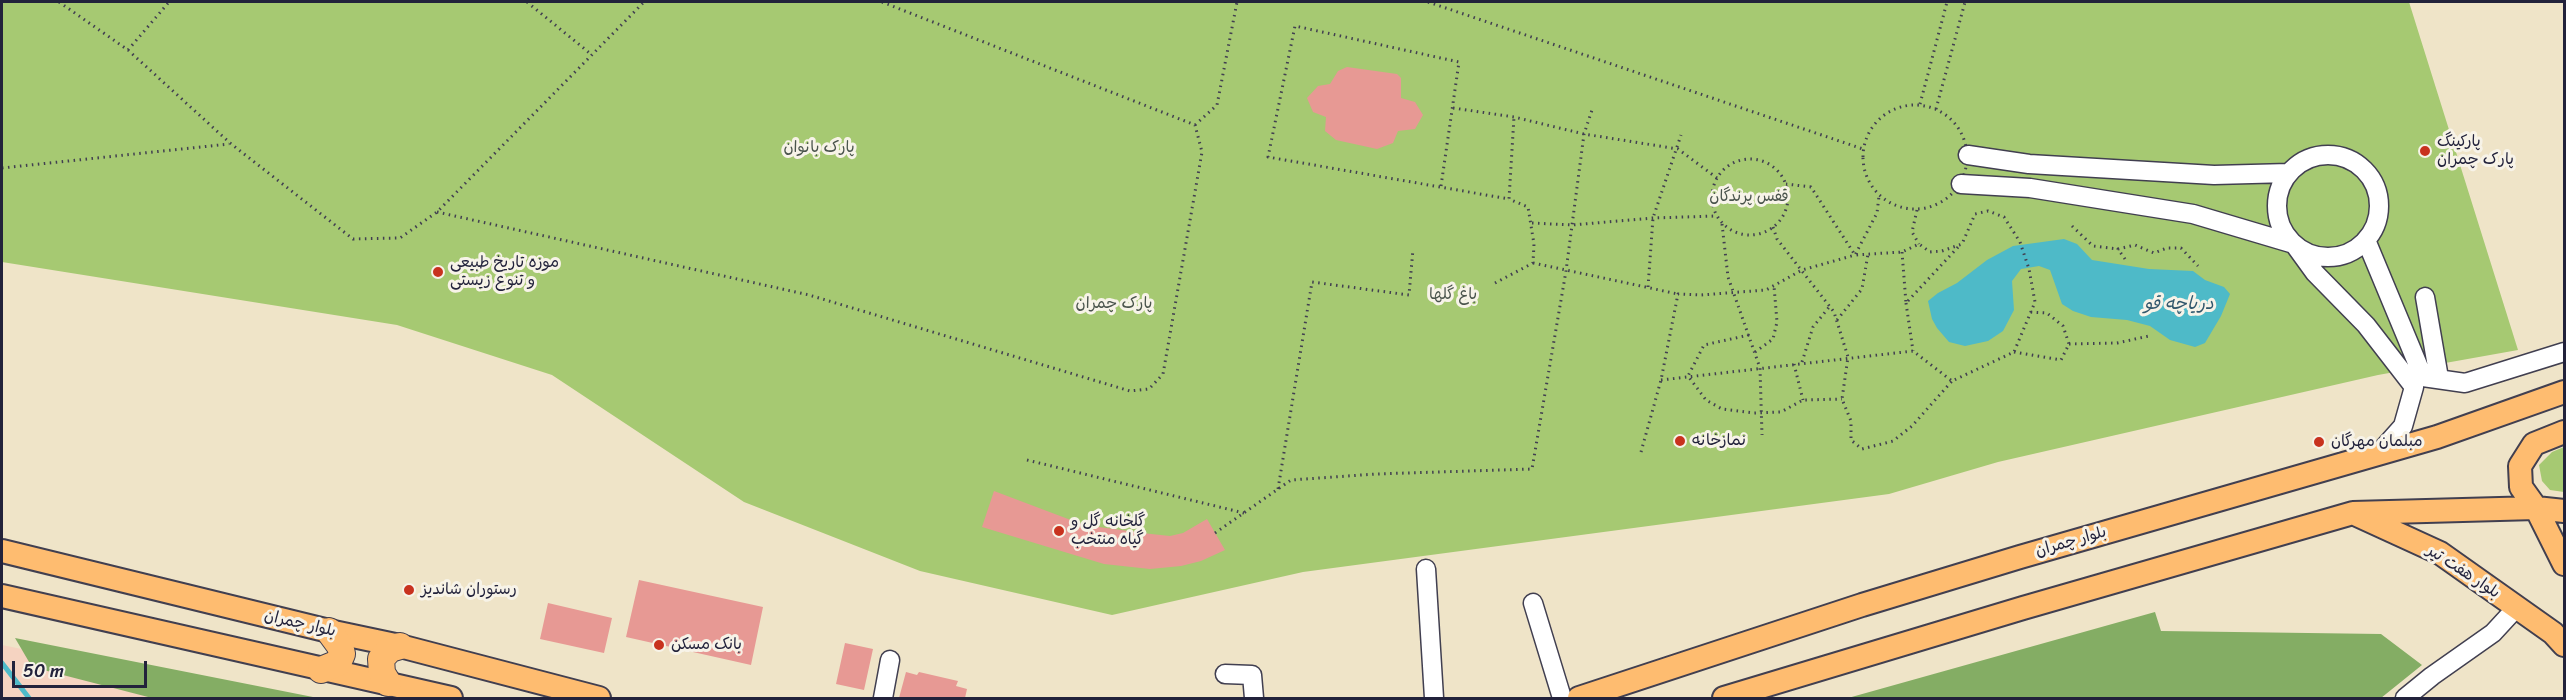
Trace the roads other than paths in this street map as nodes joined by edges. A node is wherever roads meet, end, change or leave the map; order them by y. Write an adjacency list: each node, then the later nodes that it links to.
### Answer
1 (1968, 155): 2 (street)
2 (2289, 173): 4 (street); 5 (street)
3 (1961, 184): 5 (street)
4 (2366, 240): 5 (street); 8 (street)
5 (2294, 244): 8 (street)
6 (2425, 297): 8 (street)
7 (2565, 352): 8 (street)
8 (2425, 381): 11 (street)
9 (2565, 392): 11 (main road, بلوار چمران)
10 (2565, 432): 12 (main road)
11 (2379, 453): 34 (main road, بلوار چمران)
12 (2536, 508): 13 (main road); 14 (main road); 16 (main road)
13 (2565, 511)
14 (2353, 513): 20 (main road, بلوار هفت تیر); 35 (main road)
15 (2, 551): 21 (main road, بلوار چمران)
16 (2565, 564)
17 (1426, 569): 32 (street)
18 (2, 596): 25 (main road)
19 (1533, 603): 33 (street)
20 (2517, 607): 22 (main road, بلوار هفت تیر); 36 (street)
21 (329, 631): 23 (main road, بلوار چمران); 25 (highway)
22 (2565, 645)
23 (400, 646): 27 (highway); 29 (main road, بلوار چمران)
24 (890, 660): 30 (street)
25 (321, 670): 27 (main road)
26 (1225, 674): 31 (street)
27 (388, 683): 28 (main road)
28 (451, 699)
29 (599, 699)
30 (883, 699)
31 (1254, 699)
32 (1434, 699)
33 (1562, 699)
34 (1580, 699)
35 (1724, 699)
36 (2405, 699)

